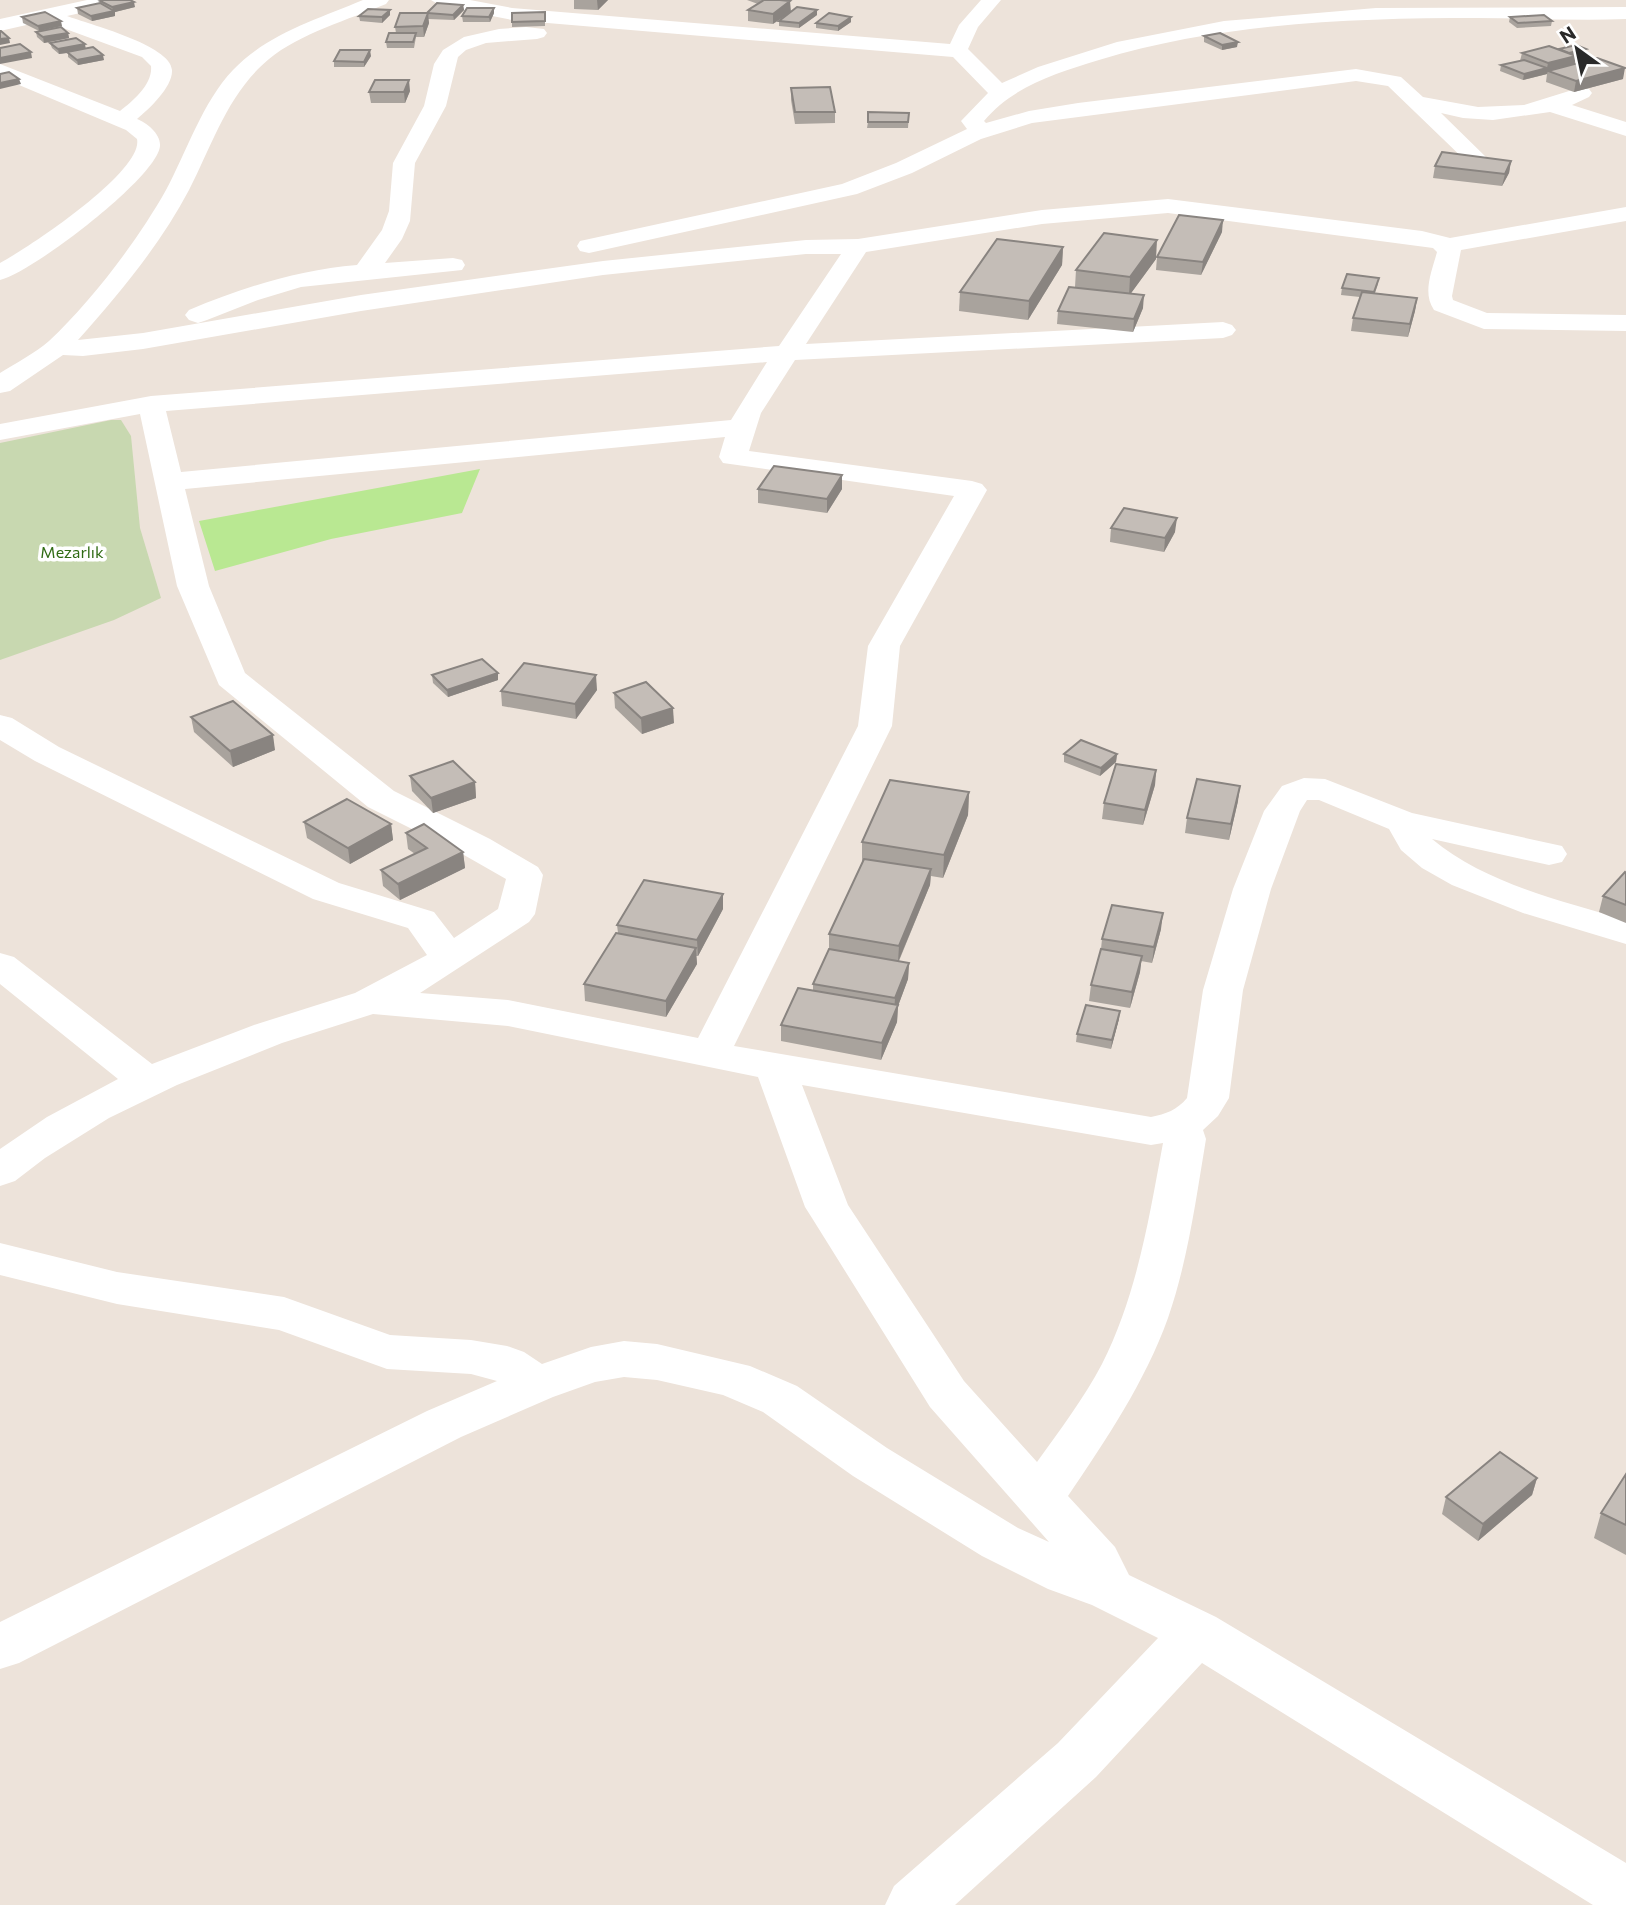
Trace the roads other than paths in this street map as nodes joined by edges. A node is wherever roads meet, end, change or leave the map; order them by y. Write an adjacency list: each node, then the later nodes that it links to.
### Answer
1 (113, 0): 6 (street)
2 (441, 0): 7 (street)
3 (990, 0): 9 (street)
4 (388, 1): 31 (street)
5 (1626, 13): 11 (street)
6 (46, 15): 8 (street); 17 (street)
7 (609, 22): 9 (street); 26 (street)
8 (0, 25)
9 (957, 51): 11 (street)
10 (0, 70): 17 (street)
11 (1000, 91): 19 (street)
12 (1582, 93): 15 (street)
13 (1420, 103): 15 (street); 19 (street); 20 (street)
14 (1614, 103): 16 (street)
15 (1551, 105): 16 (street)
16 (1588, 115): 18 (street)
17 (121, 119): 27 (street)
18 (1626, 129)
19 (981, 131): 24 (street)
20 (1478, 160)
21 (1626, 215): 23 (street)
22 (858, 246): 23 (street); 30 (street); 32 (street)
23 (1445, 246): 28 (street)
24 (563, 251)
25 (471, 263): 26 (street)
26 (365, 271): 30 (street)
27 (0, 273)
28 (1626, 323)
29 (1223, 330): 32 (street)
30 (143, 341): 31 (street)
31 (57, 347): 33 (street)
32 (787, 352): 34 (street); 35 (street)
33 (0, 385)
34 (151, 404): 36 (street); 37 (street)
35 (743, 426): 37 (street); 45 (street)
36 (0, 432)
37 (171, 482): 42 (street)
38 (0, 725): 42 (street)
39 (1403, 822): 40 (street); 41 (street); 48 (street)
40 (1549, 854)
41 (1626, 932)
42 (448, 957): 44 (street)
43 (0, 965): 47 (street)
44 (369, 1001): 45 (street); 47 (street)
45 (710, 1054): 46 (street)
46 (775, 1067): 48 (street); 52 (street)
47 (147, 1080): 49 (street)
48 (1181, 1126): 52 (street)
49 (0, 1171)
50 (0, 1259): 51 (street)
51 (536, 1384): 53 (street); 55 (street)
52 (1039, 1498): 53 (street)
53 (1110, 1590): 54 (street)
54 (1197, 1633): 56 (street); 57 (street)
55 (0, 1647)
56 (1626, 1894)
57 (914, 1905)

